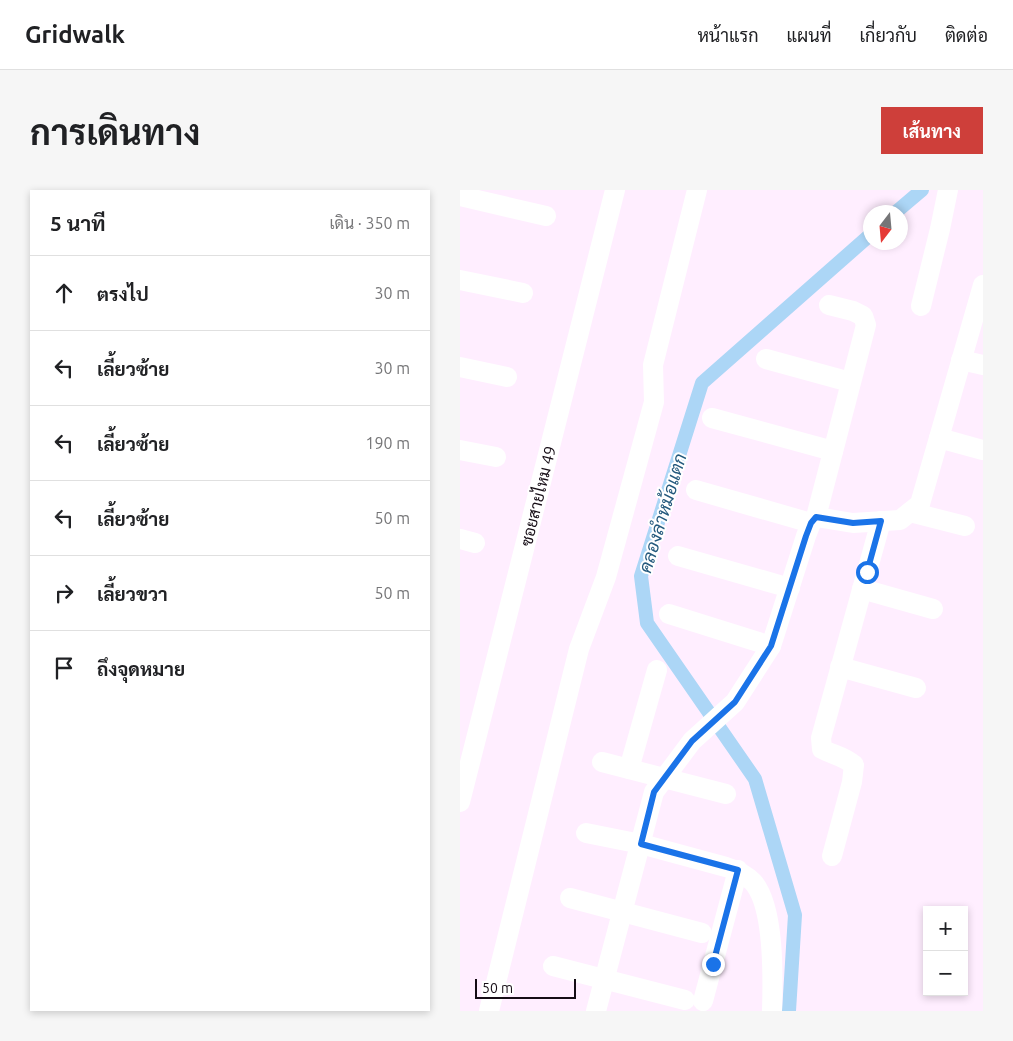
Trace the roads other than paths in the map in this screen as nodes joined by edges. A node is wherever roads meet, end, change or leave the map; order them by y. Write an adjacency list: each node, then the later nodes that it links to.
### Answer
1 (615, 190): 41 (street, ซอยสายไหม 49)
2 (697, 190): 51 (street)
3 (948, 190): 10 (street)
4 (460, 196): 5 (street)
5 (546, 216)
6 (460, 280): 8 (street)
7 (983, 284): 12 (street)
8 (523, 293)
9 (829, 306): 16 (street)
10 (921, 306)
11 (766, 359): 16 (street)
12 (961, 360): 13 (street); 18 (street)
13 (983, 365)
14 (460, 367): 15 (street)
15 (507, 377)
16 (850, 382): 21 (street)
17 (712, 418): 21 (street)
18 (939, 438): 20 (street); 24 (street)
19 (460, 450): 22 (street)
20 (983, 450)
21 (833, 451): 25 (street)
22 (496, 457)
23 (696, 490): 25 (street)
24 (910, 512): 26 (street); 27 (street)
25 (814, 520): 26 (street); 29 (street)
26 (881, 521): 30 (street)
27 (965, 526)
28 (678, 556): 29 (street)
29 (790, 588): 33 (street)
30 (862, 589): 31 (street); 34 (street)
31 (933, 609)
32 (669, 614): 33 (street)
33 (771, 646): 39 (street)
34 (840, 667): 36 (street); 44 (street)
35 (657, 670): 38 (street)
36 (916, 688)
37 (602, 762): 38 (street)
38 (629, 769): 39 (street)
39 (665, 778): 40 (street); 43 (street)
40 (726, 794)
41 (460, 802)
42 (586, 833): 43 (street)
43 (641, 844): 45 (street); 47 (street)
44 (832, 856)
45 (738, 870): 50 (street); 53 (street)
46 (570, 898): 47 (street)
47 (622, 913): 48 (street); 50 (street)
48 (702, 932)
49 (553, 966): 50 (street)
50 (605, 980): 52 (street)
51 (489, 1011)
52 (596, 1011)
53 (772, 1011)

